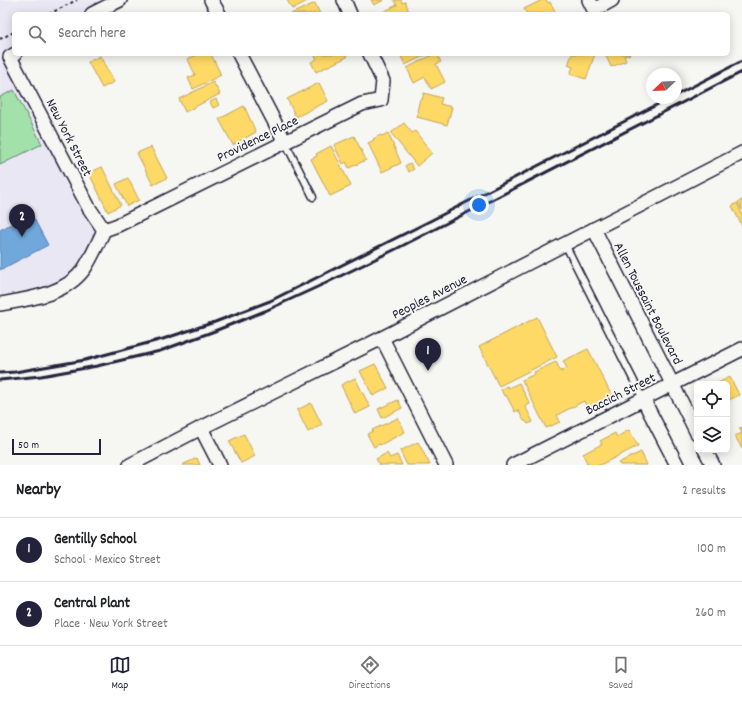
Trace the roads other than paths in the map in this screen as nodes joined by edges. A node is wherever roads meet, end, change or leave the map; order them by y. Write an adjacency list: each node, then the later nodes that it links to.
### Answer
1 (120, 0): 6 (street)
2 (211, 0): 7 (street)
3 (344, 0): 8 (street)
4 (589, 0): 5 (street)
5 (612, 0)
6 (96, 12)
7 (217, 12)
8 (349, 12)
9 (13, 56): 16 (street, New York Street)
10 (240, 56): 12 (street)
11 (371, 56): 12 (street, Providence Place)
12 (285, 142): 14 (lane); 16 (street, Providence Place)
13 (742, 153): 15 (street, Peoples Avenue)
14 (313, 197)
15 (594, 229): 17 (street, Peoples Avenue); 21 (street, Allen Toussaint Boulevard)
16 (104, 230): 18 (street)
17 (565, 244): 19 (street, Peoples Avenue); 22 (lane)
18 (0, 304)
19 (382, 338): 24 (street, Peoples Avenue); 28 (street)
20 (742, 349): 21 (street, Baccich Street)
21 (672, 384): 22 (street, Baccich Street); 23 (street, Allen Toussaint Boulevard)
22 (643, 399): 29 (street, Baccich Street); 30 (street)
23 (694, 427)
24 (201, 428): 26 (street, Peoples Avenue); 27 (street)
25 (707, 453): 31 (street)
26 (130, 465)
27 (220, 465)
28 (446, 465)
29 (513, 465)
30 (677, 465)
31 (713, 465)

